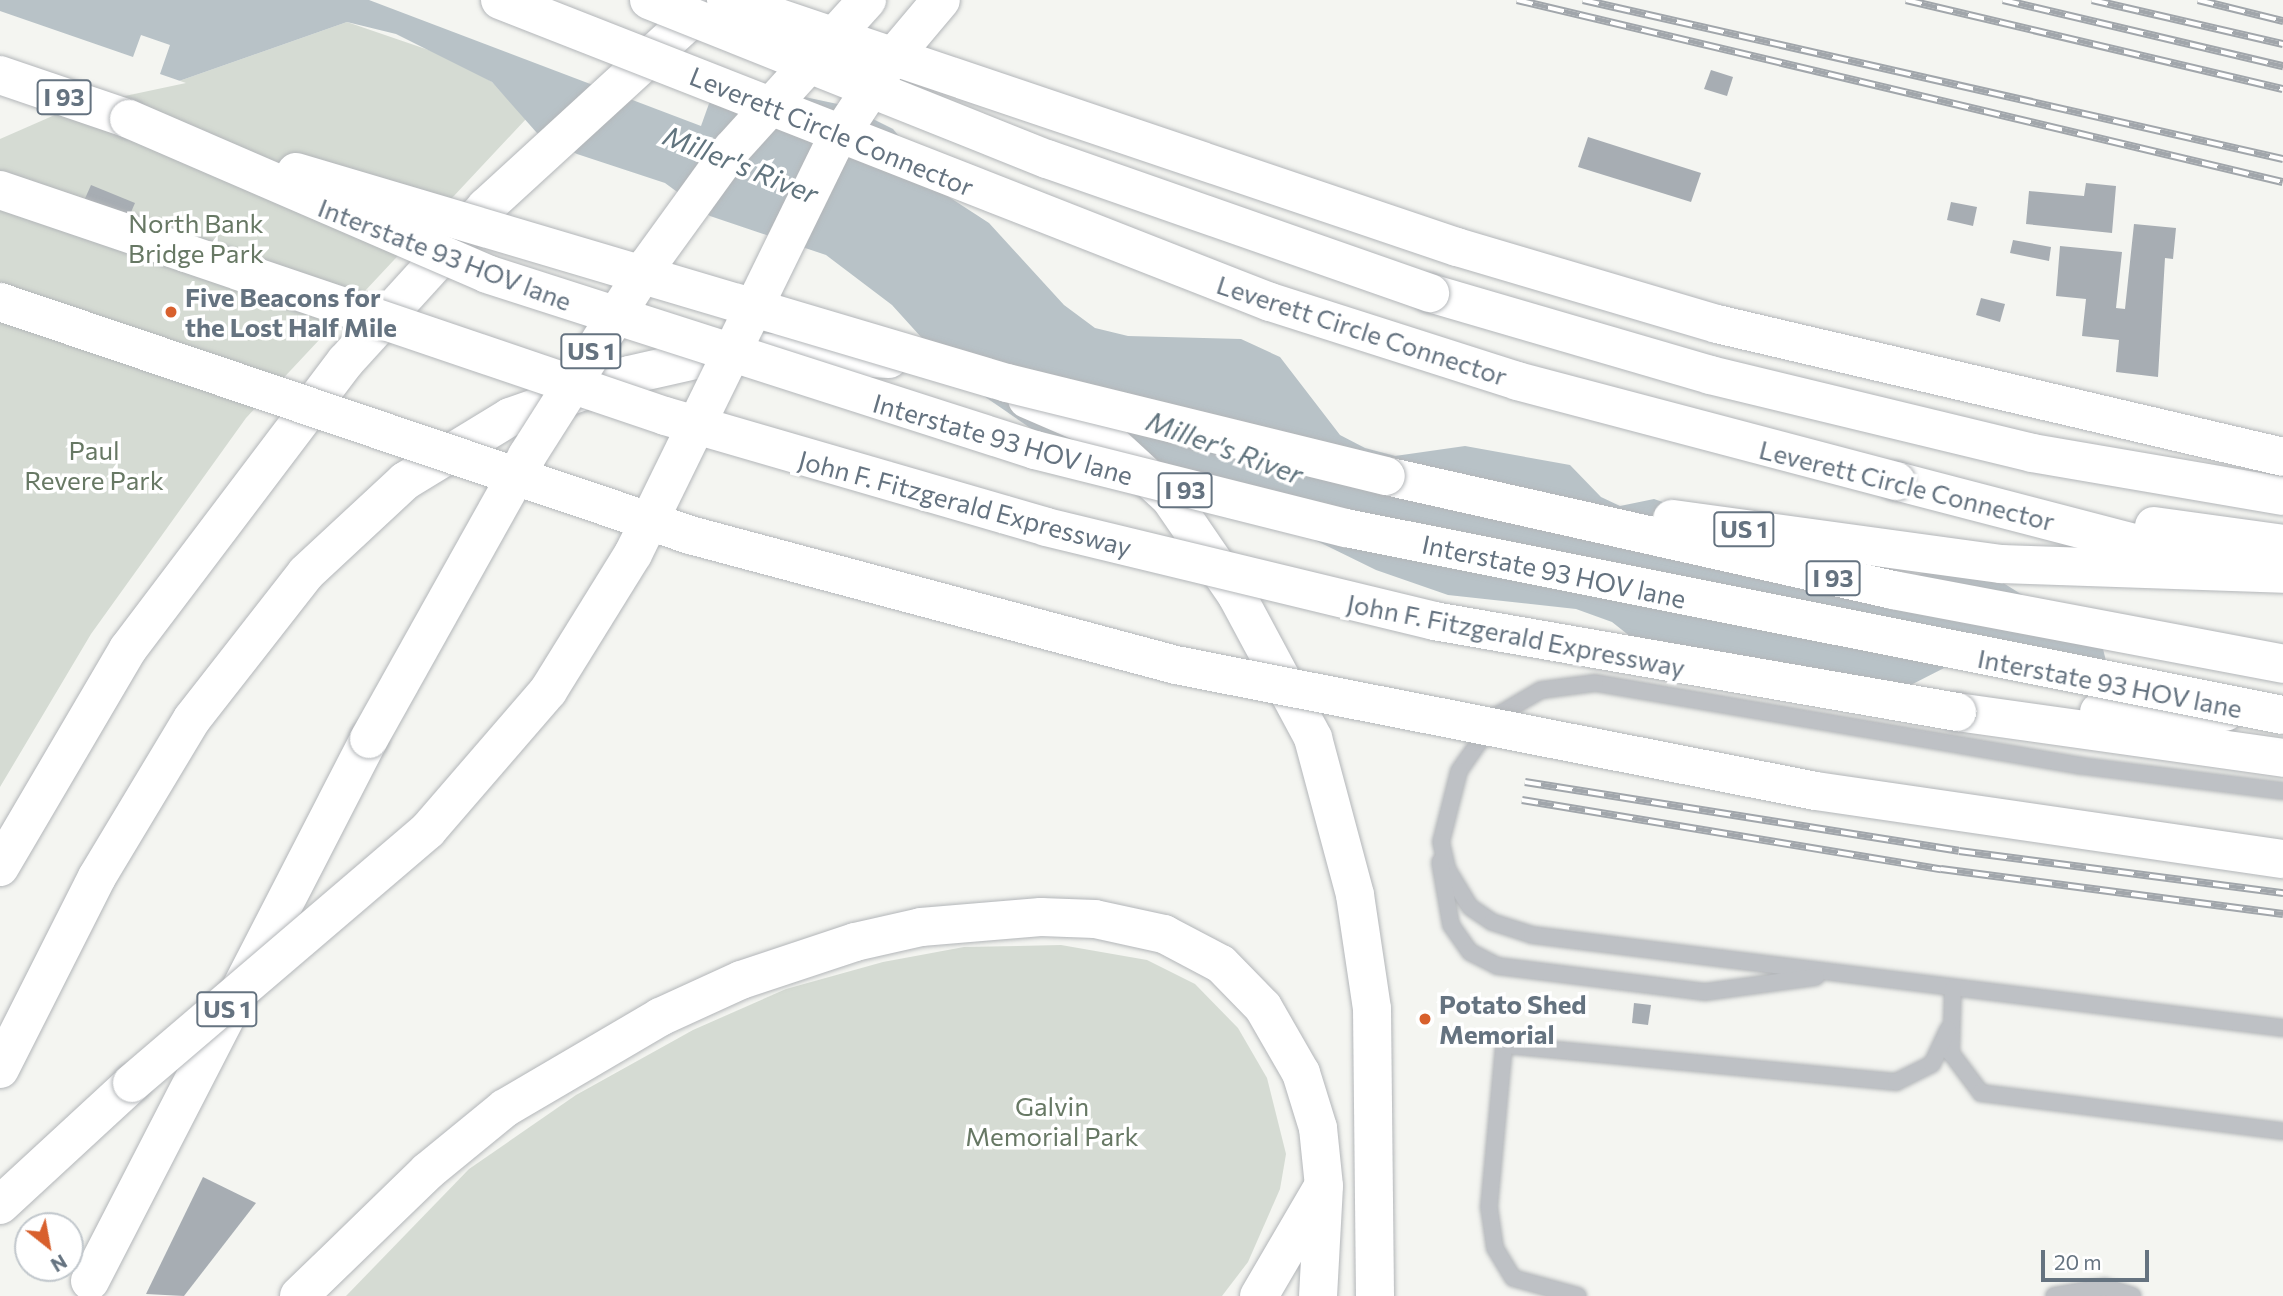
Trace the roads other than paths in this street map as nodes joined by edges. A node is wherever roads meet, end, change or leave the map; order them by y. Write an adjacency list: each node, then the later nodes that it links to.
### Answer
1 (500, 0): 13 (highway, Leverett Circle Connector, bridge)
2 (649, 0): 14 (highway, bridge)
3 (712, 0): 24 (highway, bridge)
4 (726, 0): 11 (highway, bridge)
5 (867, 0): 33 (highway, US 1, bridge)
6 (941, 0): 32 (highway, bridge)
7 (0, 75): 8 (highway, I 93)
8 (129, 119): 12 (highway, I 93, bridge); 19 (highway, Interstate 93 HOV lane / I 93, bridge)
9 (0, 190): 18 (highway, John F. Fitzgerald Expressway, bridge)
10 (0, 302): 23 (highway, bridge)
11 (2283, 457)
12 (1386, 476): 16 (highway, US 1); 17 (highway, I 93)
13 (1896, 481): 15 (highway); 16 (highway, Leverett Circle Connector)
14 (2283, 496)
15 (2283, 544)
16 (2273, 574)
17 (2283, 664)
18 (1957, 712): 19 (highway, bridge); 20 (highway)
19 (2283, 713)
20 (2283, 758)
21 (2283, 791): 22 (lane)
22 (1441, 842): 25 (lane); 25 (lane)
23 (2283, 859)
24 (0, 867)
25 (1836, 974): 26 (lane)
26 (1953, 988): 27 (lane); 28 (lane)
27 (2283, 1028)
28 (1948, 1030): 30 (lane); 38 (lane)
29 (0, 1069): 34 (highway)
30 (2283, 1131)
31 (1324, 1185): 35 (highway); 36 (highway); 37 (highway)
32 (0, 1205)
33 (90, 1281)
34 (1379, 1290)
35 (299, 1296)
36 (1259, 1296)
37 (1318, 1296)
38 (1578, 1296)
39 (2054, 1296): 40 (lane)
40 (2133, 1296)

